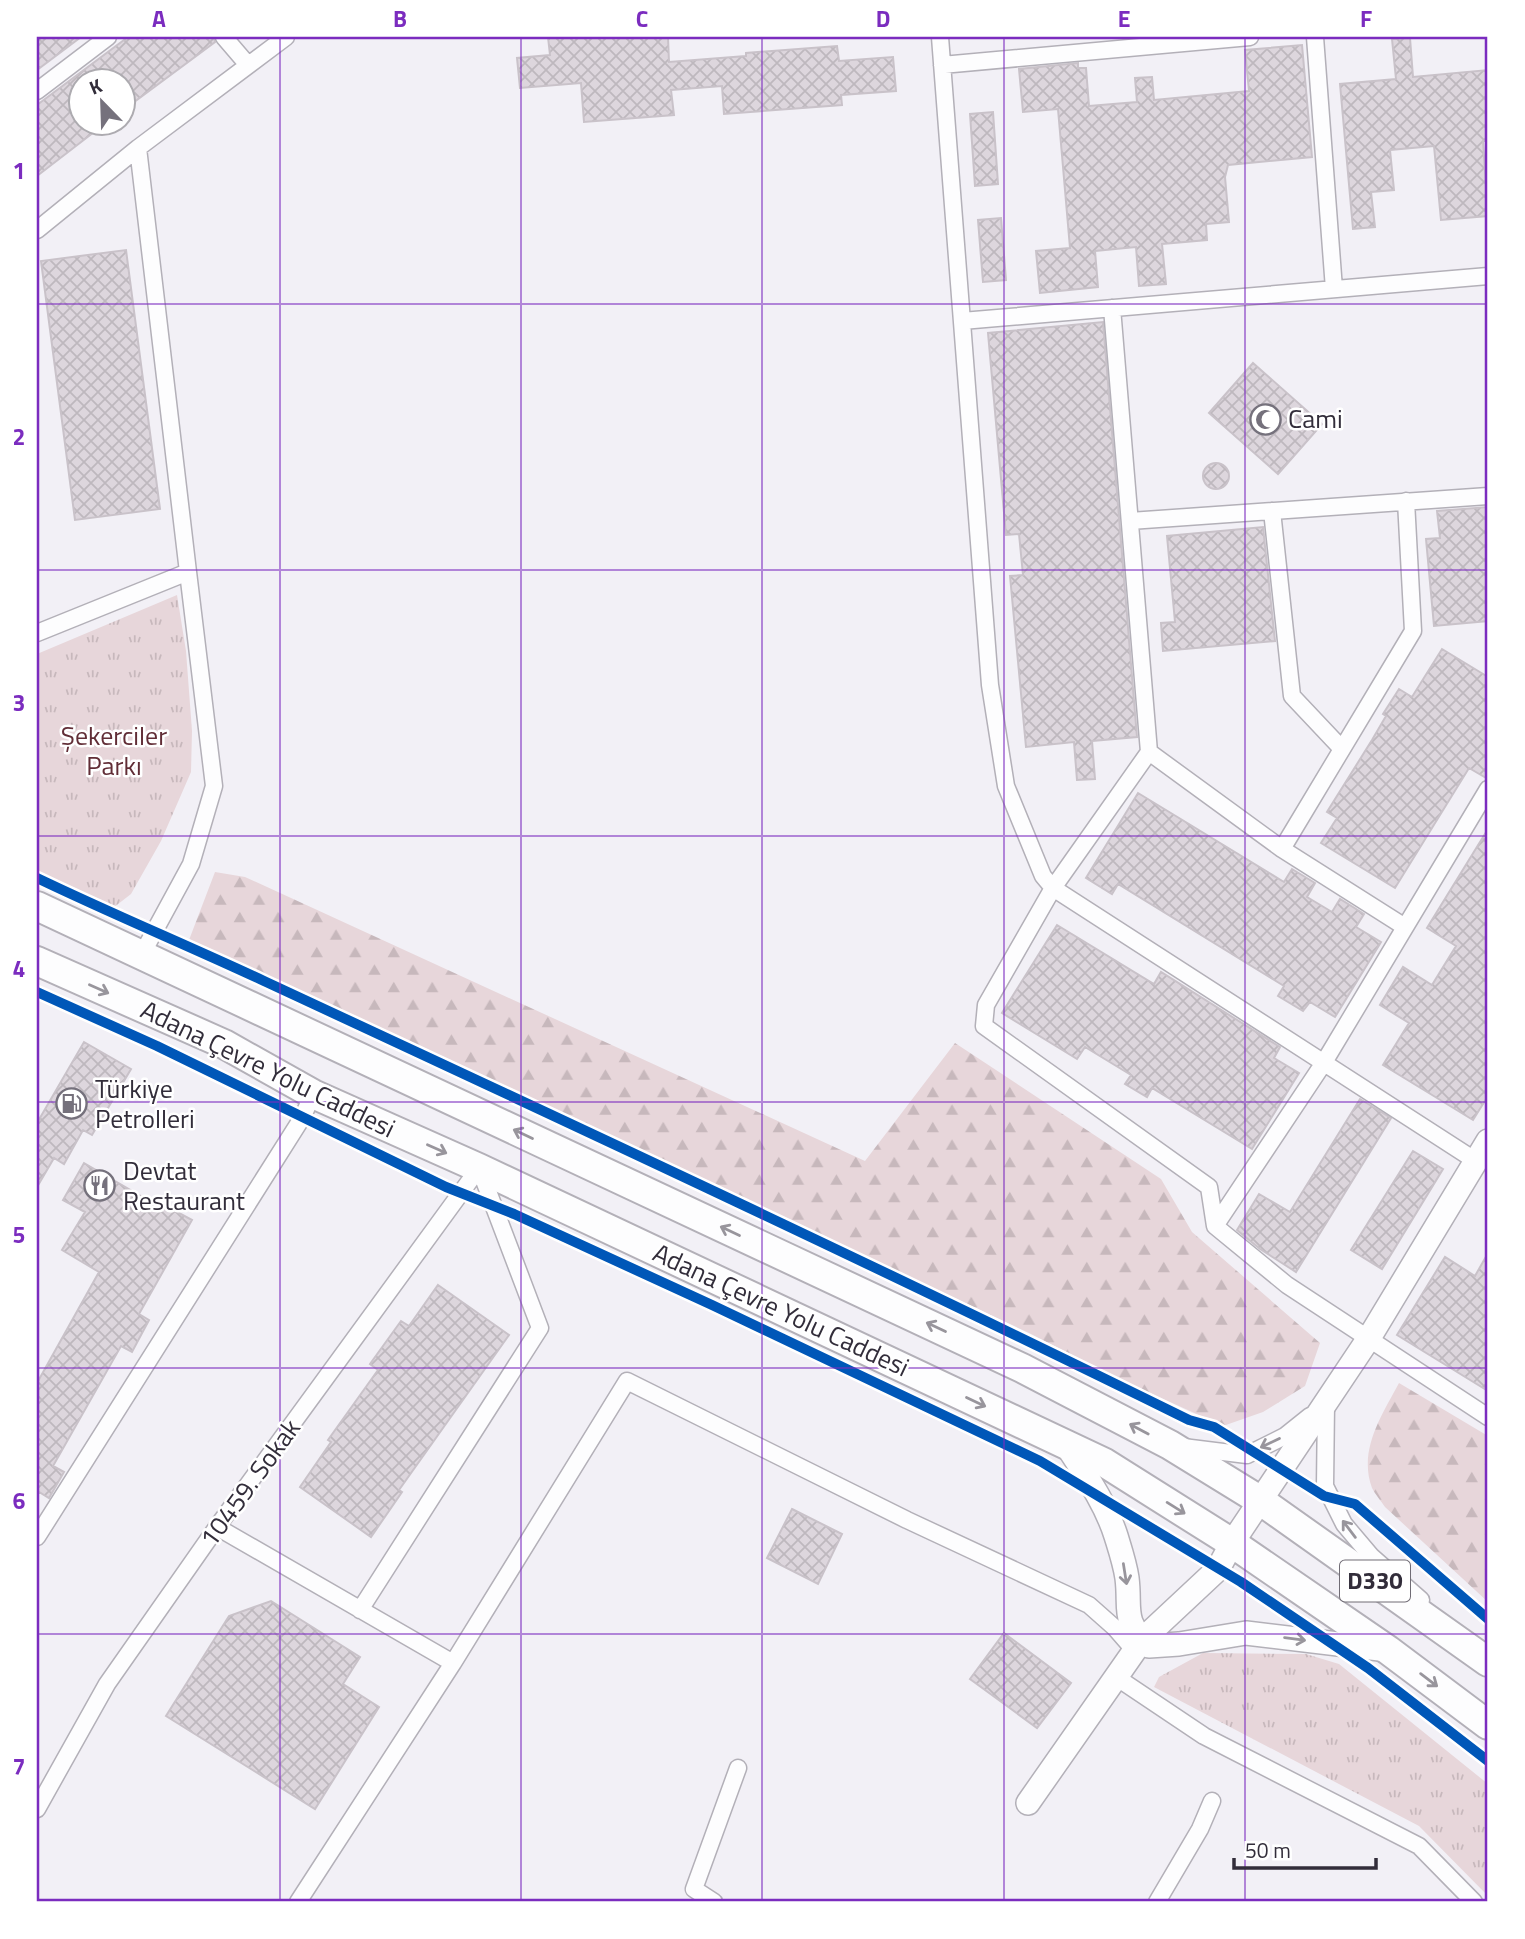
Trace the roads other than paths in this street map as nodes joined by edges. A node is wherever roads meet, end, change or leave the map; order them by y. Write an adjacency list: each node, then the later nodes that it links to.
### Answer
1 (108, 37): 9 (street)
2 (224, 37): 7 (street)
3 (286, 37): 7 (street)
4 (940, 37): 8 (street)
5 (1250, 37): 8 (street)
6 (1315, 37): 13 (street)
7 (248, 65): 10 (street)
8 (942, 65): 15 (street)
9 (37, 91)
10 (138, 148): 11 (street); 20 (street)
11 (37, 230)
12 (1488, 276): 13 (street)
13 (1334, 289): 14 (street)
14 (1112, 308): 15 (street); 19 (street)
15 (962, 321): 26 (street)
16 (1488, 496): 17 (street)
17 (1406, 501): 18 (street); 22 (street)
18 (1272, 511): 19 (street); 22 (street)
19 (1130, 521): 23 (street)
20 (188, 572): 21 (street); 29 (street)
21 (37, 633)
22 (1342, 749): 25 (street)
23 (1149, 752): 25 (street); 26 (street)
24 (1488, 789): 28 (street)
25 (1282, 849): 28 (street)
26 (1054, 888): 31 (street); 35 (street)
27 (37, 906): 29 (highway, Adana Çevre Yolu Caddesi / D330)
28 (1405, 927): 31 (street)
29 (141, 956): 39 (highway, Adana Çevre Yolu Caddesi / D330, one-way to 29)
30 (37, 961): 32 (highway, Adana Çevre Yolu Caddesi / D330, one-way to 32)
31 (1322, 1064): 33 (street); 35 (street)
32 (313, 1094): 34 (highway, Adana Çevre Yolu Caddesi / D330, one-way to 34); 43 (street)
33 (1482, 1151): 36 (street)
34 (479, 1168): 40 (highway, Adana Çevre Yolu Caddesi / D330, one-way to 40); 42 (street, 10459. Sokak); 45 (street)
35 (1215, 1226): 36 (street)
36 (1368, 1338): 37 (street); 38 (street)
37 (1326, 1404): 39 (street, one-way to 39); 41 (street); 48 (street, one-way to 37)
38 (1488, 1417)
39 (1170, 1445): 41 (highway, Adana Çevre Yolu Caddesi / D330)
40 (1067, 1446): 44 (highway, Adana Çevre Yolu Caddesi / D330, one-way to 44); 46 (street, one-way to 46)
41 (1261, 1501): 44 (street); 48 (highway, Adana Çevre Yolu Caddesi / D330)
42 (217, 1527): 45 (street); 55 (street, 10459. Sokak)
43 (37, 1537)
44 (1232, 1543): 46 (street); 47 (highway, Adana Çevre Yolu Caddesi / D330)
45 (360, 1610): 49 (street)
46 (1139, 1645): 47 (street, one-way to 47); 49 (street); 50 (street)
47 (1388, 1650): 51 (highway, Adana Çevre Yolu Caddesi / D330, one-way to 51)
48 (1488, 1660)
49 (453, 1663): 56 (street)
50 (1116, 1677): 54 (street); 59 (street)
51 (1488, 1725)
52 (738, 1768): 57 (street)
53 (1212, 1801): 58 (street)
54 (1028, 1803)
55 (37, 1809)
56 (298, 1902)
57 (714, 1902)
58 (1157, 1902)
59 (1474, 1902)

